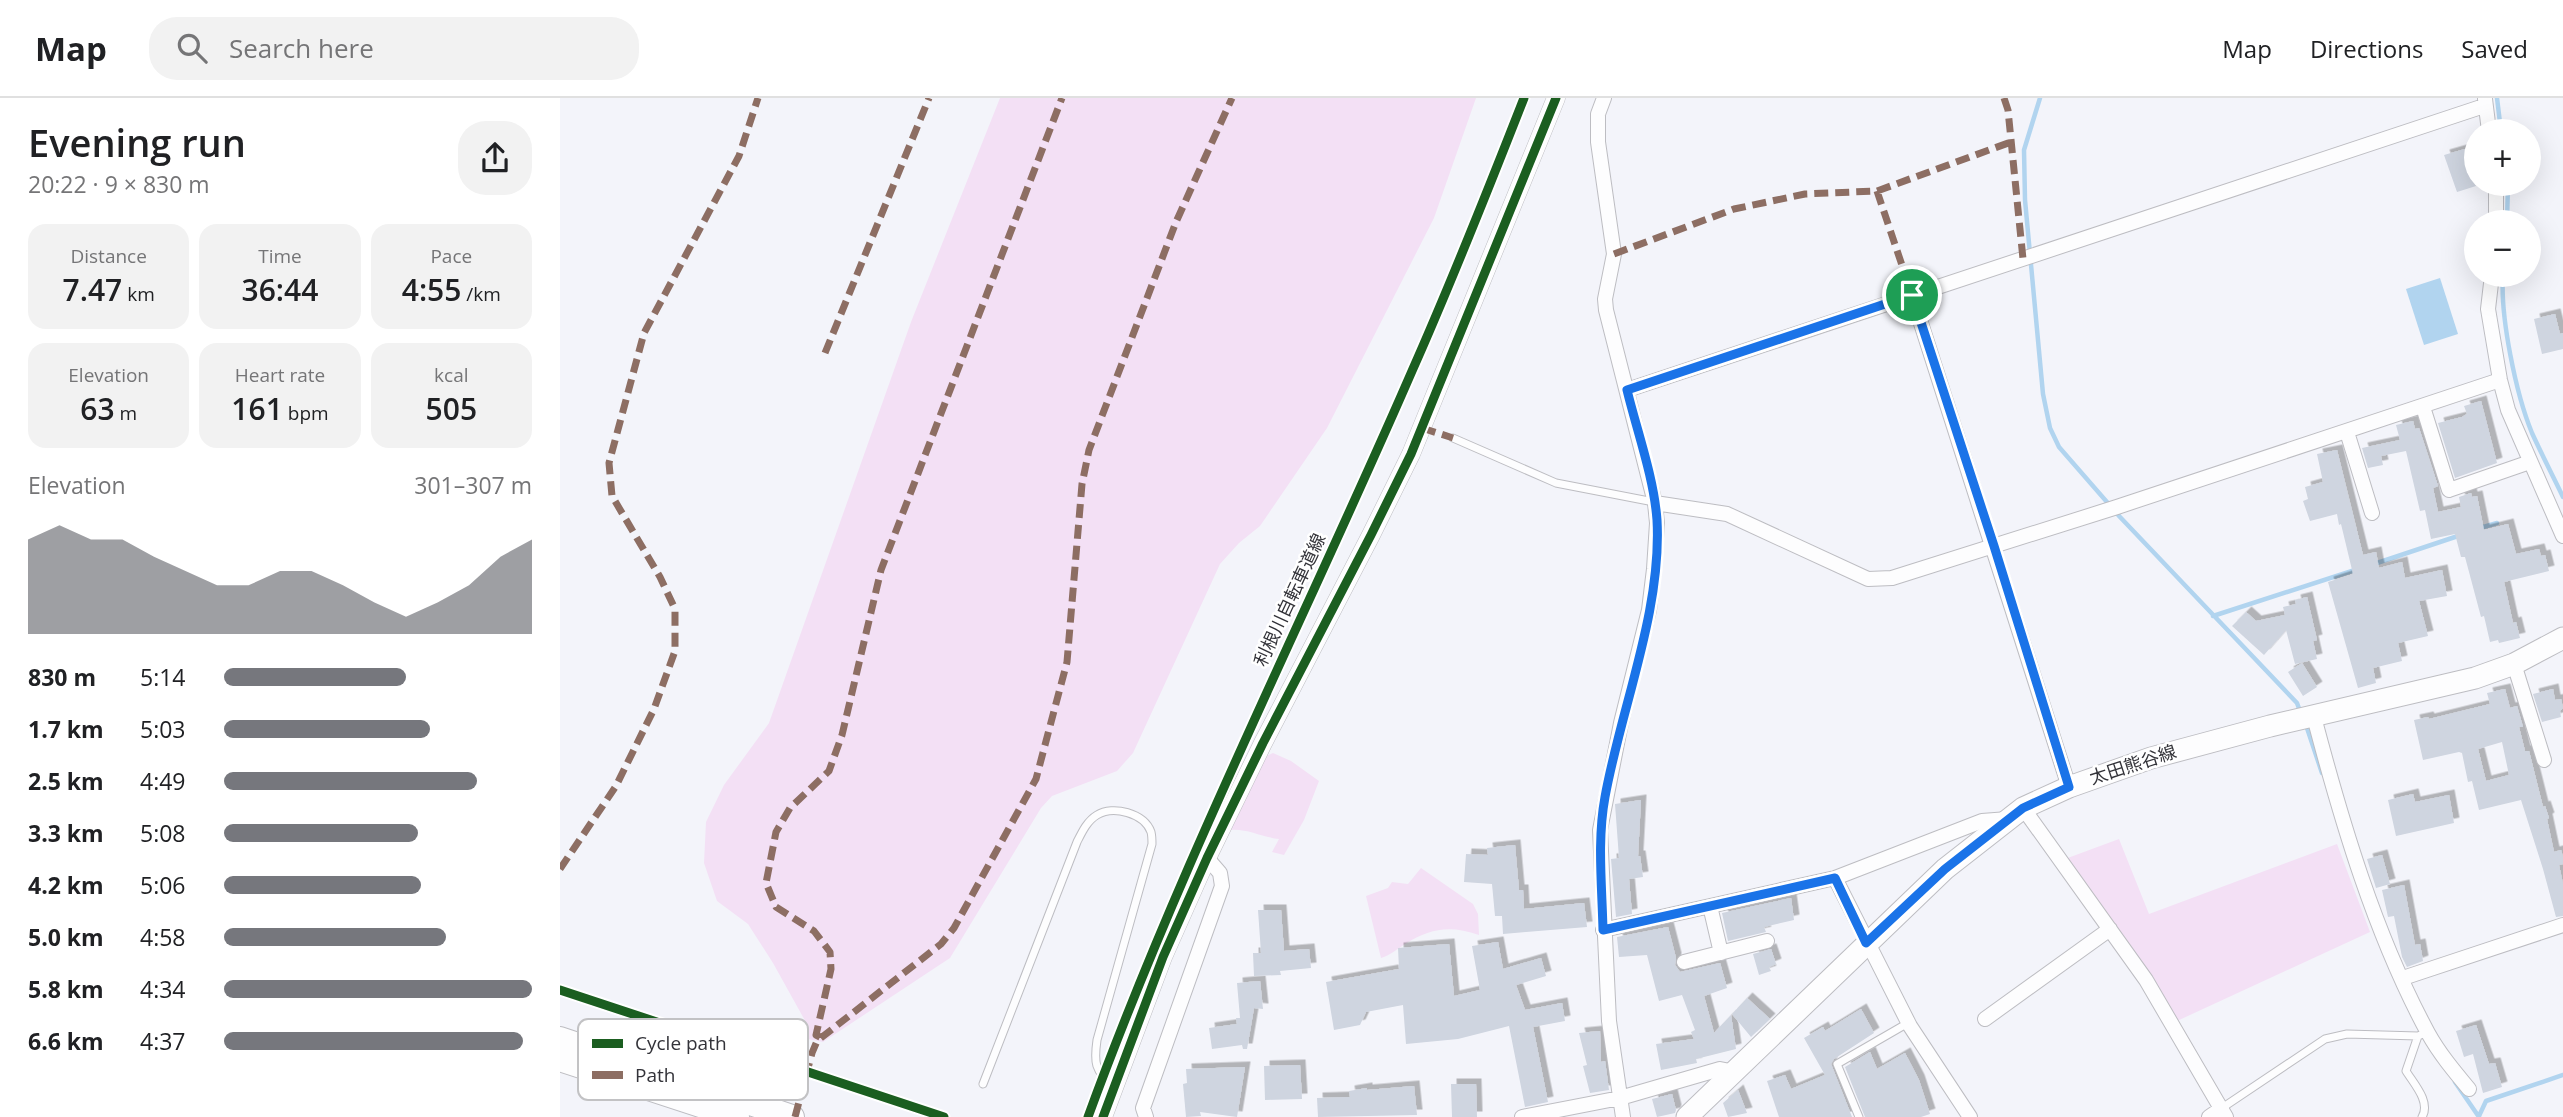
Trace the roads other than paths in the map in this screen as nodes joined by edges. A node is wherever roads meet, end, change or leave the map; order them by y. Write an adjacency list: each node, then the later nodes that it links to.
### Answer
1 (1556, 98): 22 (street)
2 (1604, 98): 7 (street)
3 (2484, 102): 5 (street)
4 (2490, 287): 6 (street)
5 (1912, 295): 7 (street); 15 (street)
6 (2500, 380): 8 (street); 11 (street)
7 (1627, 390): 12 (street)
8 (2423, 407): 9 (street); 11 (street)
9 (2347, 432): 13 (street); 15 (street)
10 (1453, 439): 12 (lane)
11 (2530, 463): 14 (street)
12 (1655, 503): 15 (street); 27 (street)
13 (2372, 513)
14 (2563, 536)
15 (1994, 546): 20 (street)
16 (2563, 638): 17 (main road, 太田熊谷線)
17 (2514, 664): 18 (main road, 太田熊谷線); 19 (street)
18 (2314, 717): 20 (main road, 太田熊谷線); 32 (street)
19 (2544, 760)
20 (2069, 787): 21 (main road, 太田熊谷線)
21 (2016, 814): 23 (street); 26 (street); 29 (main road, 太田熊谷線)
22 (1207, 858): 42 (street); 52 (street)
23 (1835, 878): 24 (street); 29 (street)
24 (1710, 906): 27 (street); 30 (street)
25 (2563, 925): 32 (street)
26 (2110, 929): 33 (street); 47 (street)
27 (1603, 930): 44 (street)
28 (1767, 941): 30 (street)
29 (1866, 943): 34 (street); 40 (main road, 太田熊谷線)
30 (1721, 953): 31 (street)
31 (1684, 962)
32 (2403, 978): 35 (street)
33 (1985, 1019)
34 (1908, 1023): 56 (lane); 57 (street)
35 (2423, 1034): 43 (street); 47 (lane); 59 (lane)
36 (560, 1039): 37 (highway)
37 (578, 1045)
38 (560, 1059): 39 (highway)
39 (578, 1065)
40 (1735, 1072): 44 (street); 55 (main road, 太田熊谷線)
41 (983, 1084): 42 (lane)
42 (1114, 1084): 51 (street)
43 (2469, 1089)
44 (1620, 1098): 48 (street); 54 (street)
45 (685, 1100): 49 (highway)
46 (741, 1100): 50 (highway)
47 (2224, 1112): 58 (street)
48 (1542, 1115): 53 (street)
49 (737, 1117)
50 (792, 1117)
51 (1103, 1117)
52 (1146, 1117)
53 (1522, 1117)
54 (1623, 1117)
55 (1687, 1117)
56 (1859, 1117)
57 (1970, 1117)
58 (2209, 1117)
59 (2422, 1117)

